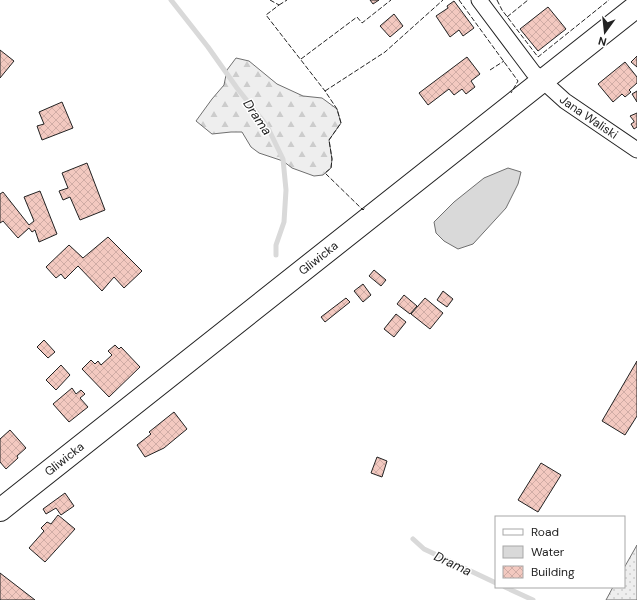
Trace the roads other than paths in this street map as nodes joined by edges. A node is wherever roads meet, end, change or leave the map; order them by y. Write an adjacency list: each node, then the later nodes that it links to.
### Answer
1 (479, 0): 3 (street, Jana Waliski)
2 (637, 6): 3 (main road, Gliwicka)
3 (542, 81): 4 (street, Jana Waliski); 5 (main road, Gliwicka)
4 (637, 150)
5 (0, 510)

